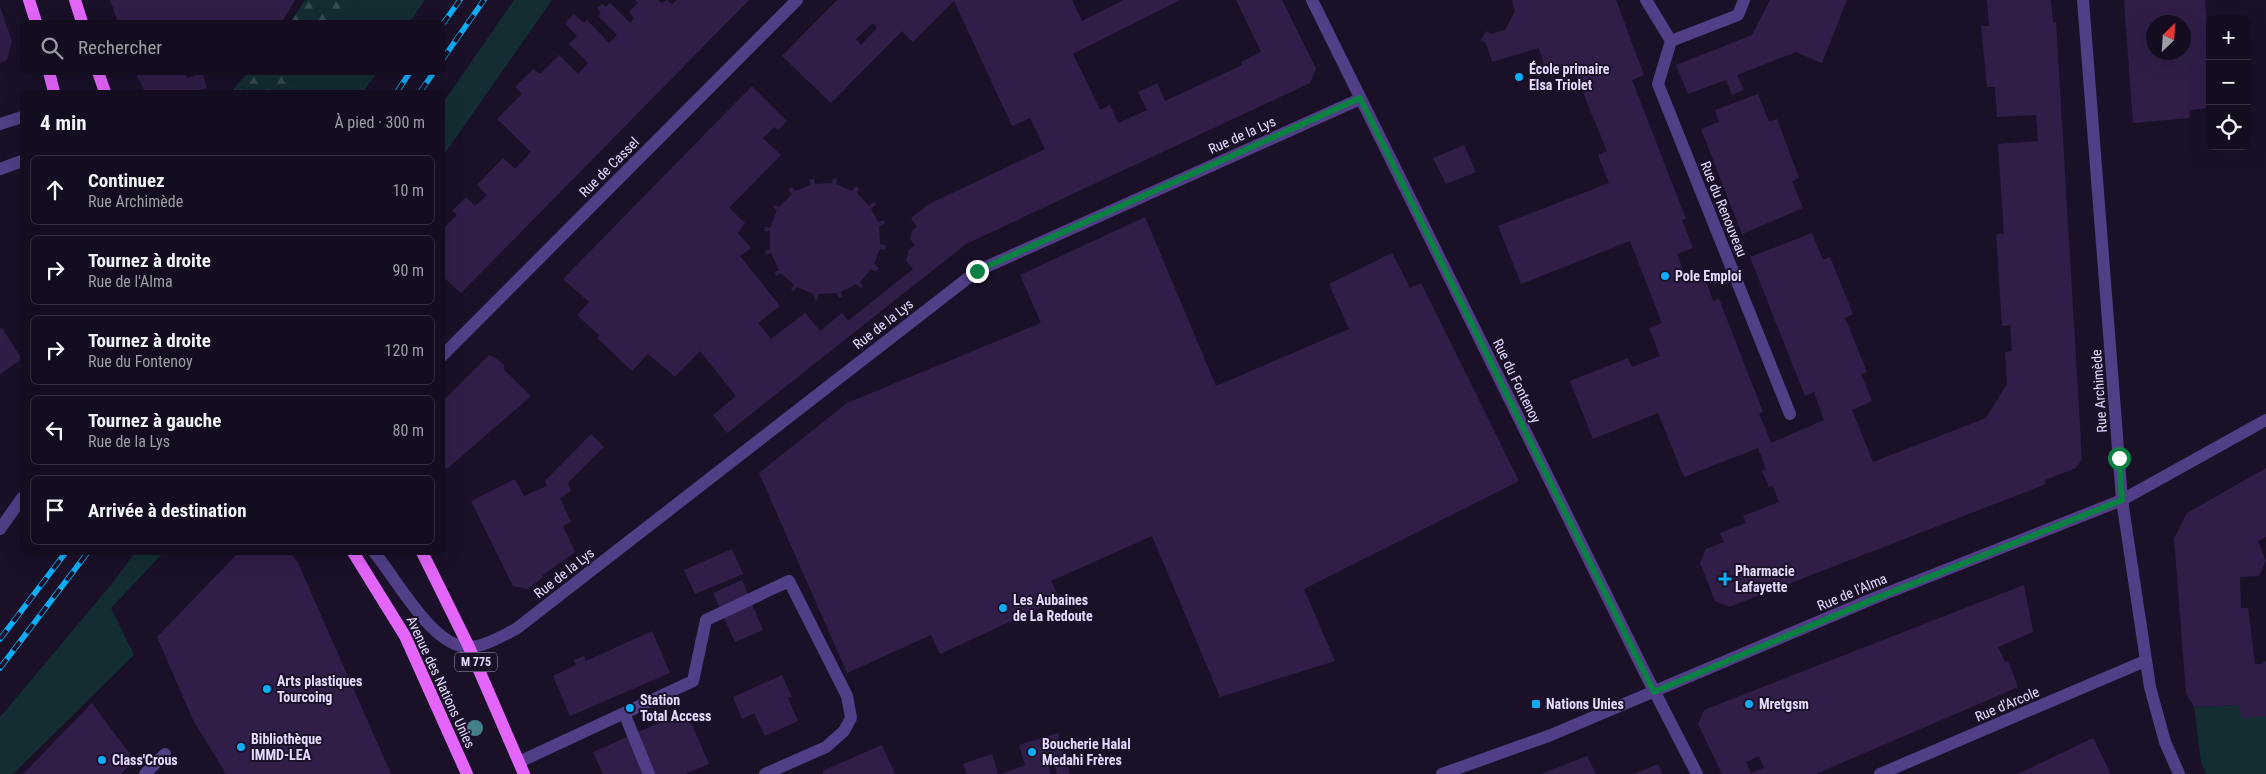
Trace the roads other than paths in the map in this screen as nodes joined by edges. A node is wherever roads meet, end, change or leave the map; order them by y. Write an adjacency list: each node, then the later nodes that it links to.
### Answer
1 (29, 0): 8 (main road)
2 (74, 0): 9 (main road)
3 (797, 0): 20 (street, Rue de Cassel)
4 (1312, 0): 15 (street, Rue du Fontenoy)
5 (1646, 0): 10 (street)
6 (1744, 0): 10 (street)
7 (2084, 0): 23 (street, Rue Archimède)
8 (35, 20)
9 (81, 20)
10 (1671, 41): 21 (street, Rue du Renouveau)
11 (50, 75): 13 (main road)
12 (99, 75): 14 (main road)
13 (54, 90)
14 (104, 90)
15 (1360, 98): 29 (street, Rue de la Lys); 31 (street, Rue du Fontenoy)
16 (20, 118): 17 (street)
17 (0, 124)
18 (20, 162): 19 (street)
19 (1, 167)
20 (445, 353)
21 (1790, 414)
22 (2266, 420): 23 (street, Rue de l'Alma)
23 (2122, 500): 30 (street, Rue Archimède); 31 (street, Rue de l'Alma)
24 (20, 501): 25 (street)
25 (0, 529)
26 (355, 555): 36 (main road, Avenue des Nations Unies)
27 (376, 555): 29 (street)
28 (423, 555): 29 (main road, M 775)
29 (469, 647): 34 (main road, M 775)
30 (2146, 661): 41 (street, Rue d'Arcole); 42 (street, Rue Archimède)
31 (1654, 692): 39 (street, Rue de l'Alma); 40 (street, Rue du Fontenoy)
32 (624, 713): 34 (street); 37 (street); 38 (street)
33 (164, 754): 35 (street)
34 (521, 768)
35 (145, 774)
36 (467, 774)
37 (649, 774)
38 (765, 774)
39 (1442, 774)
40 (1697, 774)
41 (1880, 774)
42 (2179, 774)

